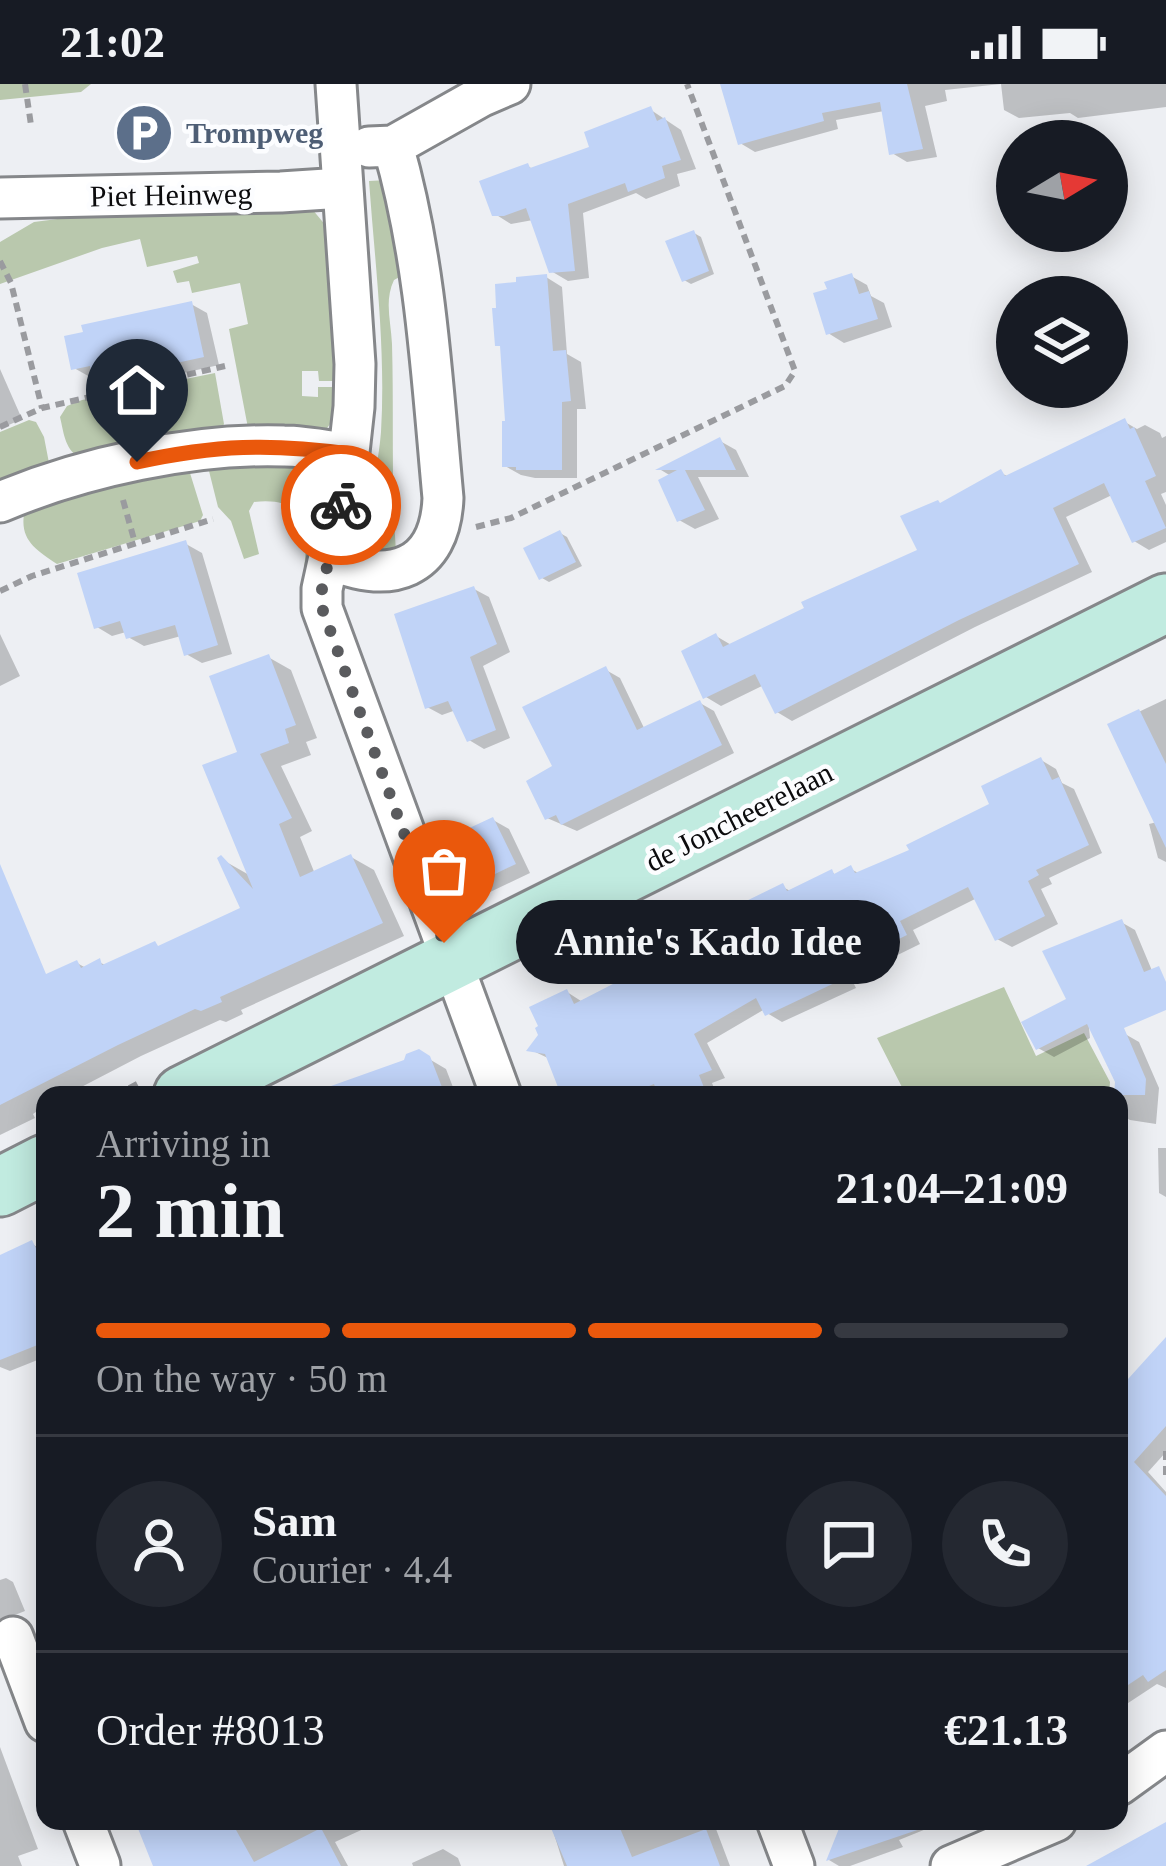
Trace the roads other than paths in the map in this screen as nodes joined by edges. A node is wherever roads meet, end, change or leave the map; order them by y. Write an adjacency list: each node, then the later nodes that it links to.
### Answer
1 (336, 84): 4 (street)
2 (510, 84): 3 (street)
3 (393, 146): 4 (street, Piet Heinweg); 8 (street)
4 (341, 168): 5 (street, Piet Heinweg); 6 (street)
5 (0, 198)
6 (349, 454): 7 (street); 8 (street)
7 (0, 502)
8 (330, 559): 10 (street)
9 (1166, 603): 10 (main road, de Joncheerelaan)
10 (451, 961): 11 (main road, de Joncheerelaan); 12 (street)
11 (201, 1086)
12 (498, 1086)
13 (36, 1169): 14 (main road)
14 (0, 1187)
15 (13, 1637): 16 (street)
16 (36, 1697)
17 (1166, 1750): 18 (street)
18 (1128, 1778)
19 (86, 1830): 22 (street)
20 (780, 1830): 23 (street)
21 (1035, 1830): 24 (street)
22 (100, 1865)
23 (794, 1866)
24 (951, 1866)

